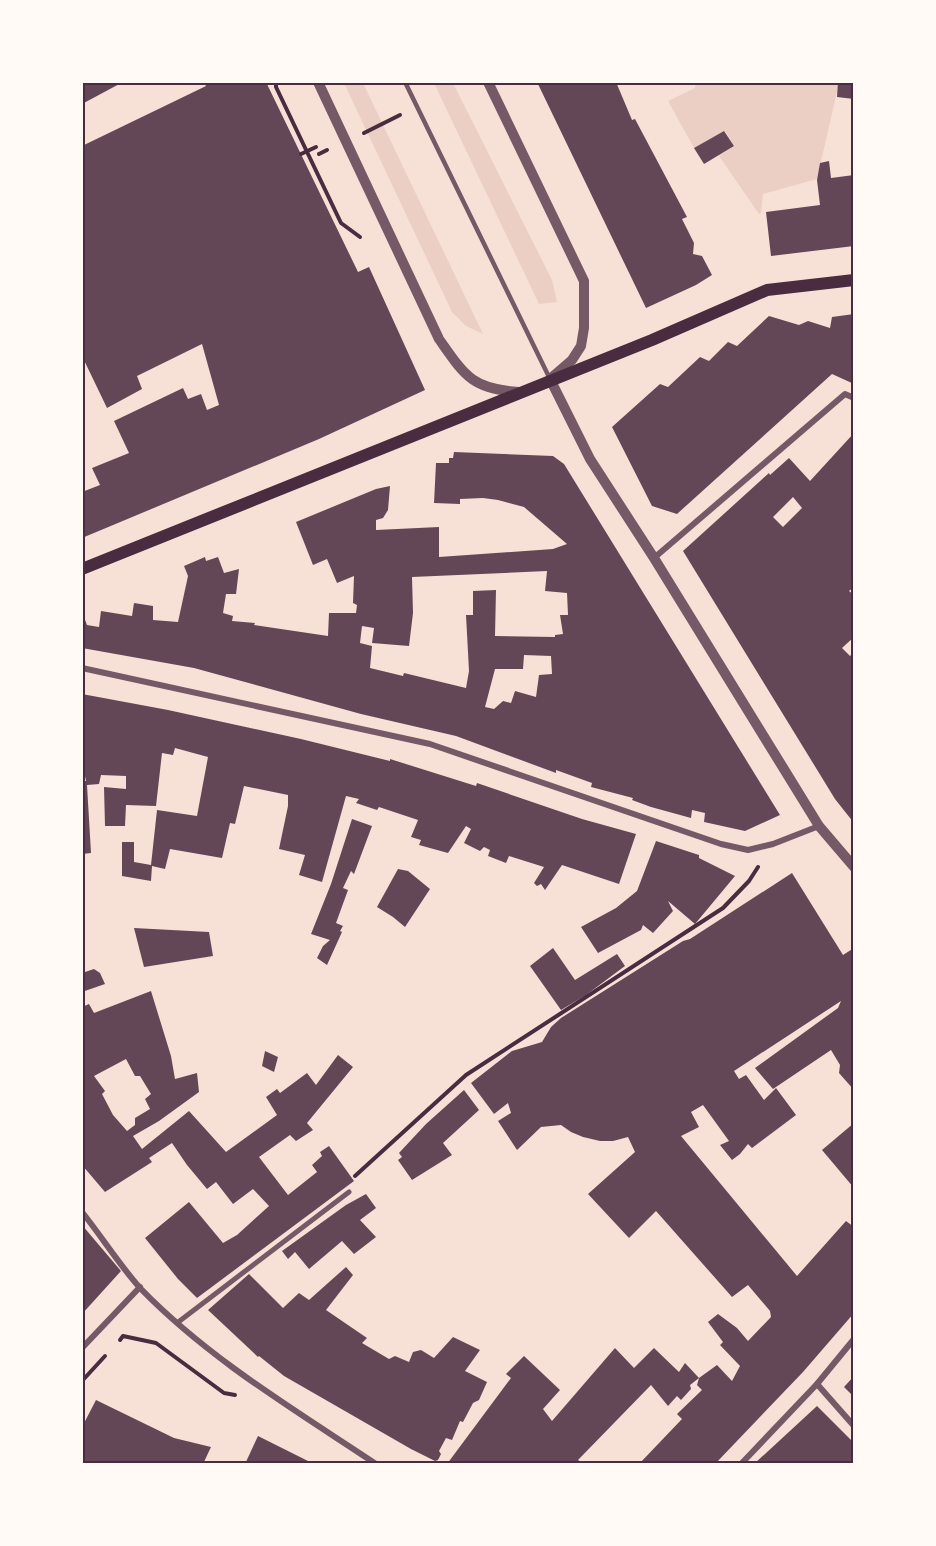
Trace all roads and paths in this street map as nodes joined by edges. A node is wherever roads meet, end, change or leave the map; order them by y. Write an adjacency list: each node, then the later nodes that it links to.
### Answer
1 (276, 82): 8 (path)
2 (318, 82): 6 (street)
3 (405, 82): 5 (lane)
4 (488, 82): 13 (street)
5 (417, 107): 6 (path); 13 (lane)
6 (346, 141): 10 (path); 14 (street)
7 (316, 147): 8 (path)
8 (307, 152): 9 (path); 11 (path)
9 (301, 154)
10 (319, 154)
11 (360, 237)
12 (854, 280): 13 (main road)
13 (550, 379): 14 (main road); 16 (street)
14 (519, 392): 17 (main road)
15 (854, 398): 16 (street)
16 (654, 558): 19 (street)
17 (82, 569)
18 (82, 668): 20 (street)
19 (819, 826): 20 (street); 21 (street)
20 (773, 844): 22 (path)
21 (854, 867)
22 (349, 1192): 25 (street)
23 (82, 1212): 24 (street)
24 (140, 1287): 25 (street); 28 (street)
25 (177, 1323): 32 (street)
26 (854, 1339): 31 (street)
27 (116, 1344): 32 (path)
28 (82, 1348)
29 (110, 1351): 30 (path)
30 (82, 1381)
31 (817, 1384): 33 (street); 35 (street)
32 (280, 1401): 34 (street)
33 (854, 1426)
34 (376, 1464)
35 (741, 1464)

